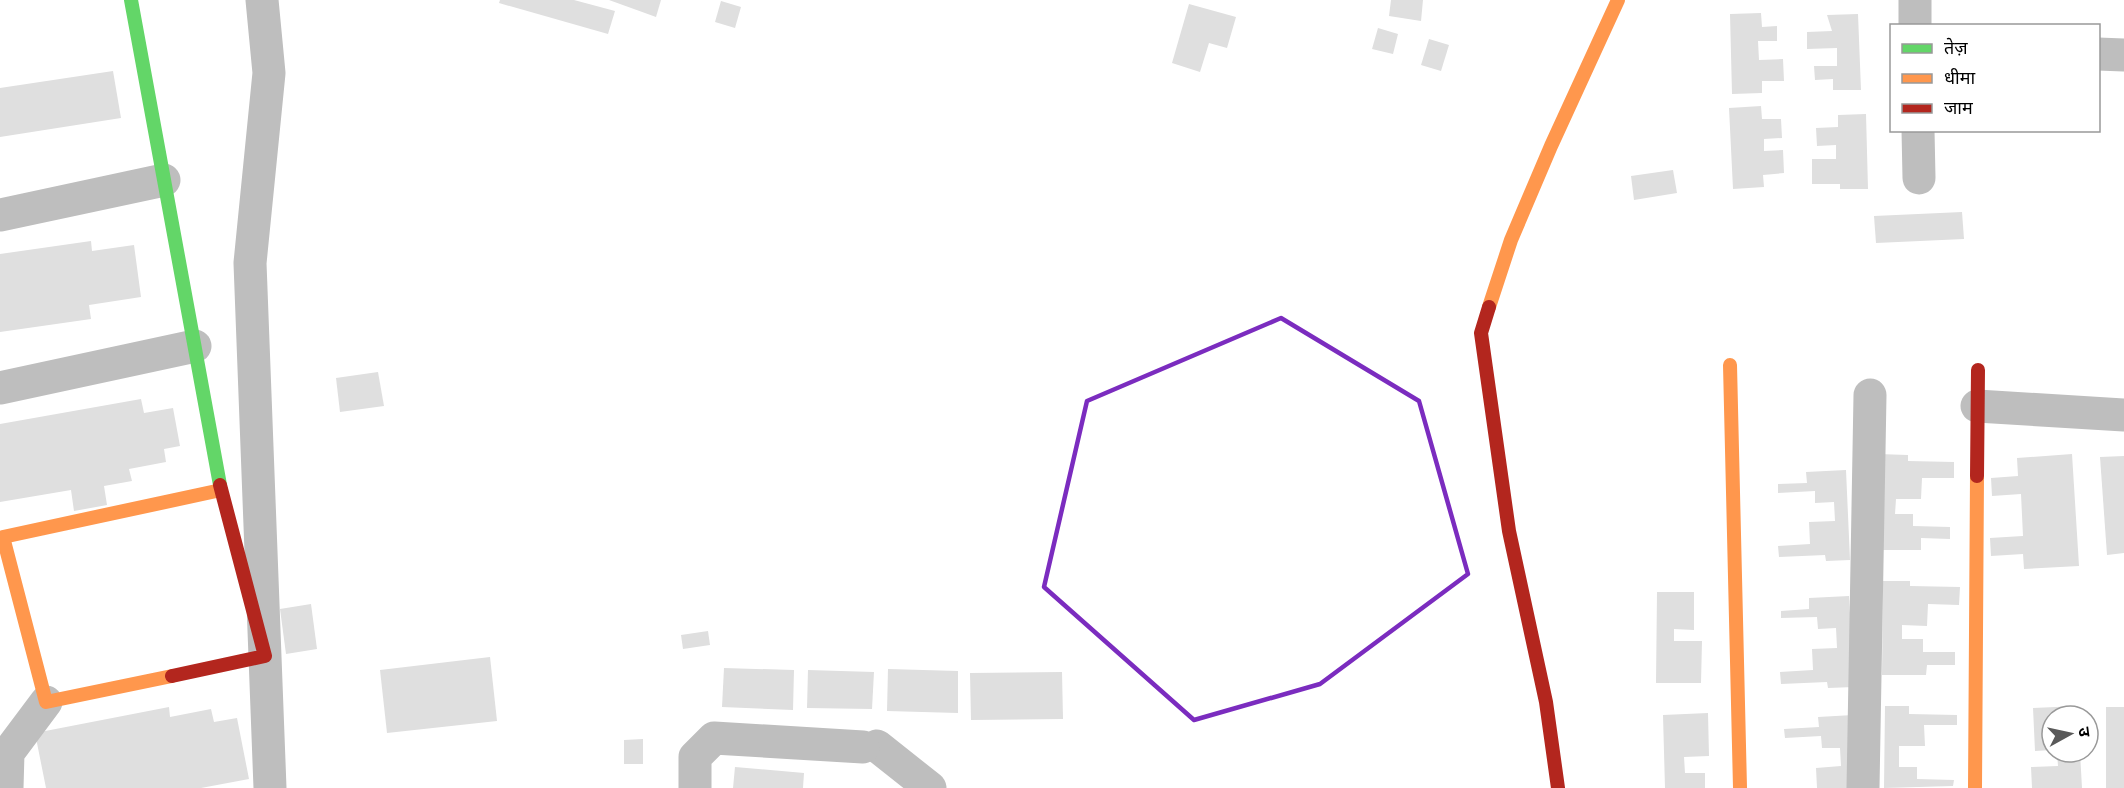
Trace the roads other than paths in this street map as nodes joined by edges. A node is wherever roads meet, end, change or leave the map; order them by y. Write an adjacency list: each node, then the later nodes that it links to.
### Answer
1 (131, 0): 10 (street)
2 (262, 0): 20 (street)
3 (1618, 0): 26 (street)
4 (1915, 0): 5 (street)
5 (1915, 24)
6 (2100, 54): 7 (street)
7 (2124, 55)
8 (1918, 132): 9 (street)
9 (1919, 178)
10 (164, 180): 11 (street); 12 (street)
11 (0, 215)
12 (195, 346): 15 (street); 19 (street)
13 (1730, 365): 27 (street)
14 (1978, 370): 17 (street)
15 (0, 388)
16 (1870, 395): 28 (street)
17 (1977, 406): 18 (street); 29 (street)
18 (2124, 415)
19 (222, 490): 20 (street); 21 (street)
20 (265, 656): 21 (street); 23 (street)
21 (46, 702): 22 (street)
22 (7, 788)
23 (270, 788)
24 (695, 788): 25 (street)
25 (930, 788)
26 (1558, 788)
27 (1740, 788)
28 (1863, 788)
29 (1975, 788)

